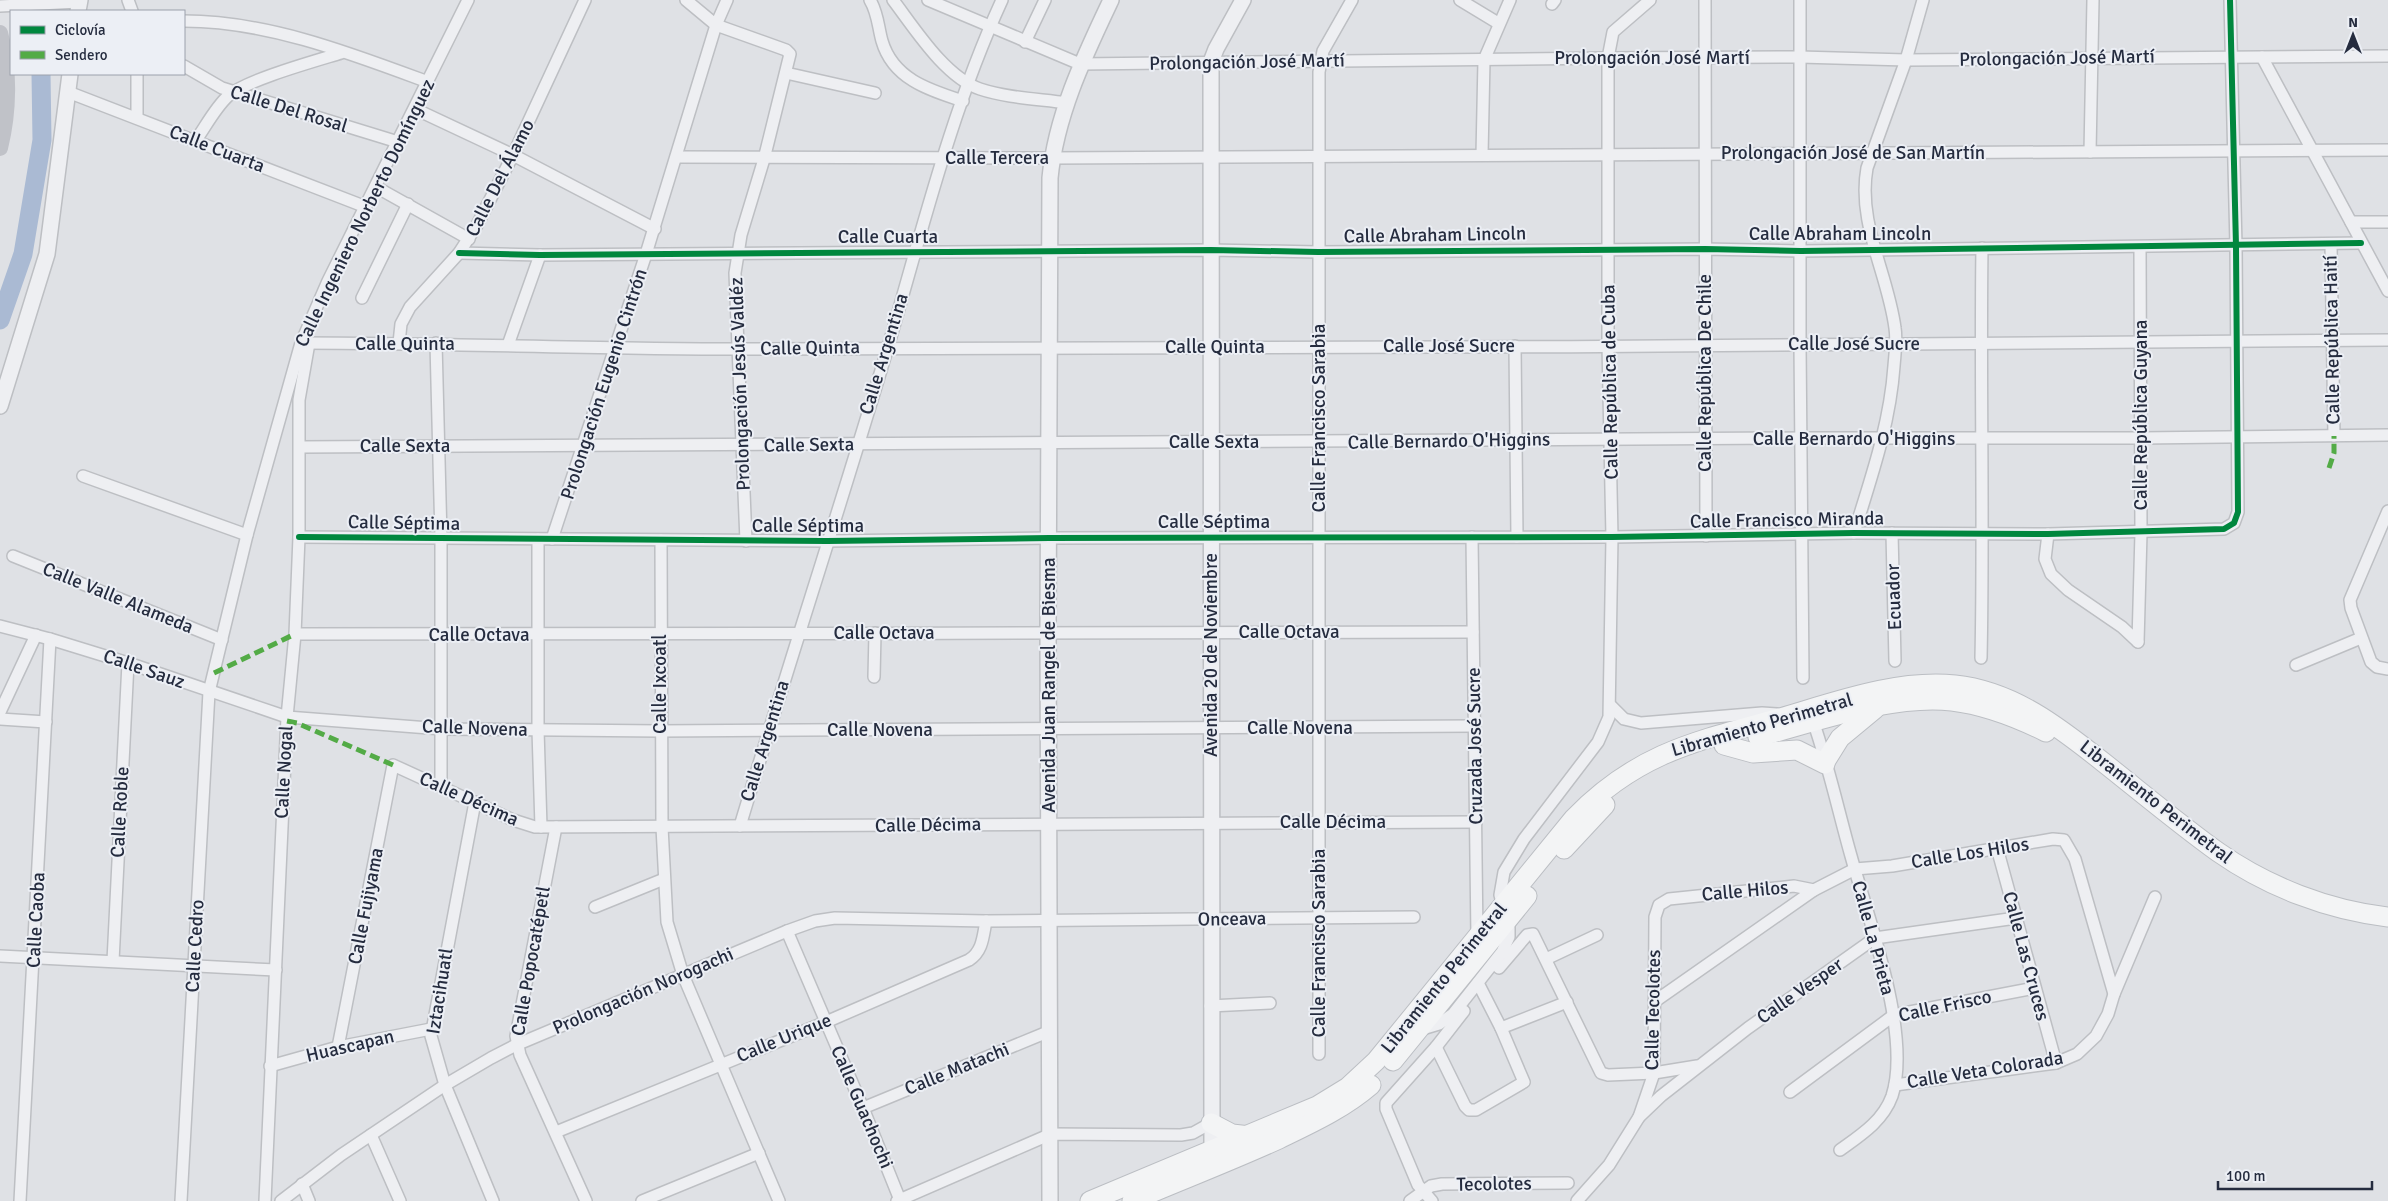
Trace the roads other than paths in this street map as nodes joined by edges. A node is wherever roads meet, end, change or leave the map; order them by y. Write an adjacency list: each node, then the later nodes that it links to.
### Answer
1 (468, 0): 48 (street, Calle Ingeniero Norberto Domínguez)
2 (585, 0): 68 (street, Calle Del Álamo)
3 (686, 0): 27 (street)
4 (727, 0): 27 (street, Prolongación Eugenio Cintrón)
5 (870, 0): 24 (street)
6 (892, 0): 24 (street); 49 (street)
7 (928, 0): 28 (street, Prolongación José Martí)
8 (1002, 0): 28 (street, Calle Argentina)
9 (1045, 0): 30 (street)
10 (1111, 0): 43 (street, Avenida Juan Rangel de Biesma)
11 (1244, 0): 42 (street, Avenida 20 de Noviembre)
12 (1352, 0): 41 (street, Calle Francisco Sarabia)
13 (1460, 0): 26 (street)
14 (1510, 0): 26 (street)
15 (1650, 0): 36 (street, Calle República de Cuba)
16 (1705, 0): 37 (street, Calle República De Chile)
17 (1800, 0): 33 (street)
18 (1923, 0): 40 (street)
19 (2092, 0): 34 (street)
20 (2230, 0): 38 (street)
21 (58, 1): 22 (street); 23 (street)
22 (79, 4)
23 (0, 6)
24 (876, 12): 53 (street)
25 (185, 21): 31 (street)
26 (1498, 23): 39 (street)
27 (716, 25): 45 (street, Prolongación Jesús Valdéz); 71 (street, Prolongación Eugenio Cintrón)
28 (990, 26): 30 (street, Prolongación José Martí); 49 (street, Calle Argentina)
29 (0, 33): 59 (main road)
30 (1025, 42): 43 (street, Prolongación José Martí)
31 (341, 52): 48 (street); 51 (street)
32 (2388, 56): 35 (street, Prolongación José Martí)
33 (1800, 57): 37 (street, Prolongación José Martí); 40 (street, Prolongación José Martí); 67 (street)
34 (2092, 57): 38 (street, Prolongación José Martí); 40 (street, Prolongación José Martí); 63 (street)
35 (2262, 57): 38 (street, Prolongación José Martí); 60 (street)
36 (1608, 58): 37 (street, Prolongación José Martí); 39 (street, Prolongación José Martí); 66 (street, Calle República de Cuba)
37 (1704, 58): 64 (street, Calle República De Chile)
38 (2232, 58): 62 (street)
39 (1484, 60): 41 (street, Prolongación José Martí); 69 (street)
40 (1906, 60): 65 (street)
41 (1320, 61): 42 (street, Prolongación José Martí); 70 (street, Calle Francisco Sarabia)
42 (1210, 62): 43 (street, Prolongación José Martí); 72 (street, Avenida 20 de Noviembre)
43 (1080, 64): 54 (street, Avenida Juan Rangel de Biesma)
44 (185, 67): 51 (street, Calle Del Rosal)
45 (786, 73): 52 (street); 73 (street, Prolongación Jesús Valdéz)
46 (70, 75): 50 (street)
47 (137, 75): 56 (street)
48 (428, 82): 55 (street, Calle Ingeniero Norberto Domínguez)
49 (969, 84): 53 (street, Calle Argentina); 54 (street)
50 (68, 92): 56 (street, Calle Cuarta); 122 (street)
51 (234, 92): 57 (street); 58 (street, Calle Del Rosal)
52 (875, 93)
53 (963, 101): 74 (street, Calle Argentina)
54 (1067, 103): 75 (street, Avenida Juan Rangel de Biesma)
55 (415, 108): 58 (street, Calle Ingeniero Norberto Domínguez); 68 (street)
56 (137, 118): 57 (street, Calle Cuarta)
57 (196, 140): 78 (street, Calle Cuarta)
58 (398, 142): 76 (street, Calle Ingeniero Norberto Domínguez)
59 (1, 144)
60 (2313, 150): 61 (street, Prolongación José de San Martín); 62 (street, Prolongación José de San Martín); 79 (street)
61 (2388, 150)
62 (2233, 151): 63 (street, Prolongación José de San Martín); 85 (street)
63 (2090, 152): 65 (street, Prolongación José de San Martín)
64 (1704, 153): 66 (street, Prolongación José de San Martín); 67 (street, Prolongación José de San Martín); 89 (street, Calle República De Chile)
65 (1872, 153): 67 (street, Prolongación José de San Martín); 90 (street)
66 (1609, 154): 69 (street, Prolongación José de San Martín); 88 (street, Calle República de Cuba)
67 (1801, 154): 92 (street)
68 (513, 155): 81 (street); 82 (street, Calle Del Álamo)
69 (1482, 155): 70 (street, Prolongación José de San Martín)
70 (1318, 156): 72 (street, Calle Tercera); 95 (street, Calle Francisco Sarabia)
71 (677, 157): 73 (street, Calle Tercera); 81 (street, Prolongación Eugenio Cintrón)
72 (1210, 157): 75 (street, Calle Tercera); 91 (street, Avenida 20 de Noviembre)
73 (764, 158): 74 (street, Calle Tercera); 98 (street, Prolongación Jesús Valdéz)
74 (943, 158): 75 (street, Calle Tercera); 93 (street, Calle Argentina)
75 (1052, 158): 94 (street, Avenida Juan Rangel de Biesma)
76 (376, 187): 77 (street); 78 (street, Calle Ingeniero Norberto Domínguez)
77 (408, 204): 82 (street); 101 (street)
78 (366, 207): 108 (street, Calle Ingeniero Norberto Domínguez)
79 (2350, 222): 80 (street); 83 (street)
80 (2388, 222)
81 (654, 229): 97 (street, Prolongación Eugenio Cintrón)
82 (469, 239): 96 (street, Calle Del Álamo)
83 (2361, 243): 84 (street, Calle Abraham Lincoln); 100 (street)
84 (2331, 245): 85 (street, Calle Abraham Lincoln); 102 (street, Calle República Haití)
85 (2236, 246): 87 (street, Calle Abraham Lincoln); 104 (street)
86 (1982, 248): 87 (street, Calle Abraham Lincoln); 90 (street, Calle Abraham Lincoln); 106 (street)
87 (2140, 248): 107 (street, Calle República Guyana)
88 (1609, 249): 89 (street, Calle Abraham Lincoln); 95 (street, Calle Abraham Lincoln); 116 (street, Calle República de Cuba)
89 (1706, 249): 92 (street, Calle Abraham Lincoln); 117 (street, Calle República De Chile)
90 (1874, 249): 92 (street, Calle Abraham Lincoln); 112 (street)
91 (1210, 250): 94 (street, Calle Cuarta); 95 (street, Calle Cuarta); 113 (street, Avenida 20 de Noviembre)
92 (1801, 251): 111 (street)
93 (914, 252): 94 (street, Calle Cuarta); 98 (street, Calle Cuarta); 119 (street, Calle Argentina)
94 (1050, 252): 120 (street, Avenida Juan Rangel de Biesma)
95 (1318, 252): 114 (street, Calle Francisco Sarabia)
96 (459, 253): 99 (street, Calle Cuarta); 105 (street, Calle Del Álamo)
97 (646, 254): 98 (street, Calle Cuarta); 99 (street, Calle Cuarta); 118 (street, Prolongación Eugenio Cintrón)
98 (736, 254): 121 (street, Prolongación Jesús Valdéz)
99 (540, 255): 110 (street)
100 (2388, 291)
101 (362, 298)
102 (2333, 340): 103 (street, Calle José Sucre); 104 (street, Calle José Sucre); 124 (street, Calle República Haití)
103 (2388, 340)
104 (2236, 342): 107 (street, Calle José Sucre); 125 (street)
105 (399, 343): 108 (street, Calle Quinta); 109 (street, Calle Quinta)
106 (1980, 343): 107 (street, Calle José Sucre); 112 (street, Calle José Sucre); 127 (street)
107 (2140, 343): 128 (street, Calle República Guyana)
108 (305, 344): 139 (street, Calle Nogal); 148 (street, Calle Ingeniero Norberto Domínguez)
109 (436, 344): 110 (street, Calle Quinta); 140 (street)
110 (508, 345): 118 (street, Calle Quinta)
111 (1800, 345): 112 (street, Calle José Sucre); 117 (street, Calle José Sucre); 126 (street)
112 (1896, 345): 130 (street)
113 (1212, 346): 114 (street, Calle Quinta); 120 (street, Calle Quinta); 134 (street, Avenida 20 de Noviembre)
114 (1319, 346): 115 (street, Calle José Sucre); 135 (street, Calle Francisco Sarabia)
115 (1515, 346): 116 (street, Calle José Sucre); 131 (street)
116 (1608, 346): 117 (street, Calle José Sucre); 129 (street, Calle República de Cuba)
117 (1706, 346): 132 (street, Calle República De Chile)
118 (614, 348): 121 (street, Calle Quinta); 138 (street, Prolongación Eugenio Cintrón)
119 (888, 348): 120 (street, Calle Quinta); 121 (street, Calle Quinta); 136 (street, Calle Argentina)
120 (1049, 348): 133 (street, Avenida Juan Rangel de Biesma)
121 (736, 349): 137 (street, Prolongación Jesús Valdéz)
122 (0, 406)
123 (2388, 435): 124 (street, Calle Bernardo O'Higgins)
124 (2334, 436): 125 (street, Calle Bernardo O'Higgins)
125 (2236, 437): 128 (street, Calle Bernardo O'Higgins); 145 (street, Calle Francisco Miranda)
126 (1800, 438): 130 (street, Calle Bernardo O'Higgins); 132 (street, Calle Bernardo O'Higgins); 149 (street)
127 (1981, 438): 128 (street, Calle Bernardo O'Higgins); 130 (street, Calle Bernardo O'Higgins); 146 (street)
128 (2141, 438): 145 (street, Calle República Guyana)
129 (1611, 439): 131 (street, Calle Bernardo O'Higgins); 132 (street, Calle Bernardo O'Higgins); 156 (street, Calle República de Cuba)
130 (1882, 439): 143 (street)
131 (1516, 440): 135 (street, Calle Bernardo O'Higgins); 155 (street)
132 (1705, 440): 150 (street, Calle República De Chile)
133 (1050, 442): 134 (street, Calle Sexta); 136 (street, Calle Sexta); 158 (street, Avenida Juan Rangel de Biesma)
134 (1212, 442): 135 (street, Calle Sexta); 152 (street, Avenida 20 de Noviembre)
135 (1319, 442): 153 (street, Calle Francisco Sarabia)
136 (857, 444): 137 (street, Calle Sexta); 163 (street, Calle Argentina)
137 (742, 445): 138 (street, Calle Sexta); 162 (street, Prolongación Jesús Valdéz)
138 (584, 446): 140 (street, Calle Sexta); 160 (street, Prolongación Eugenio Cintrón)
139 (300, 447): 140 (street, Calle Sexta); 151 (street, Calle Nogal)
140 (437, 447): 157 (street)
141 (83, 476): 148 (street)
142 (2388, 511): 177 (street)
143 (1854, 533): 144 (street, Calle Francisco Miranda); 149 (street, Calle Francisco Miranda)
144 (1892, 533): 146 (street, Calle Francisco Miranda); 181 (street, Ecuador)
145 (2142, 533): 147 (street, Calle Francisco Miranda); 147 (street, Calle República Guyana)
146 (1984, 534): 147 (street, Calle Francisco Miranda); 180 (street)
147 (2048, 534)
148 (248, 535): 179 (street, Calle Ingeniero Norberto Domínguez)
149 (1801, 535): 150 (street, Calle Francisco Miranda); 186 (street)
150 (1706, 536): 156 (street, Calle Francisco Miranda)
151 (299, 537): 157 (street, Calle Séptima); 172 (street, Calle Nogal)
152 (1210, 537): 153 (street, Calle Séptima); 158 (street, Calle Séptima); 167 (street, Avenida 20 de Noviembre)
153 (1318, 537): 154 (street, Calle Francisco Miranda); 168 (street, Calle Francisco Sarabia)
154 (1472, 537): 155 (street, Calle Francisco Miranda); 169 (street, Cruzada José Sucre)
155 (1517, 537): 156 (street, Calle Francisco Miranda)
156 (1612, 537): 188 (street, Calle República de Cuba)
157 (441, 538): 159 (street, Calle Séptima); 176 (street)
158 (1049, 538): 163 (street, Calle Séptima); 166 (street, Avenida Juan Rangel de Biesma)
159 (538, 539): 160 (street, Calle Séptima); 173 (street)
160 (552, 539): 161 (street, Calle Séptima)
161 (661, 540): 162 (street, Calle Séptima); 174 (street, Calle Ixcoatl)
162 (746, 541): 163 (street, Calle Séptima)
163 (827, 541): 170 (street, Calle Argentina)
164 (13, 556): 179 (street, Calle Valle Alameda)
165 (0, 626): 175 (street, Calle Sauz)
166 (1048, 632): 167 (street, Calle Octava); 171 (street, Calle Octava); 199 (street, Avenida Juan Rangel de Biesma)
167 (1211, 632): 168 (street, Calle Octava); 197 (street, Avenida 20 de Noviembre)
168 (1318, 632): 169 (street, Calle Octava); 200 (street, Calle Francisco Sarabia)
169 (1473, 632): 196 (street, Cruzada José Sucre)
170 (798, 633): 171 (street, Calle Octava); 174 (street, Calle Octava); 202 (street, Calle Argentina)
171 (875, 633): 185 (street)
172 (295, 634): 176 (street, Calle Octava); 193 (street, Calle Nogal)
173 (538, 634): 174 (street, Calle Octava); 176 (street, Calle Octava); 201 (street)
174 (660, 634): 203 (street, Calle Ixcoatl)
175 (36, 635): 178 (street, Calle Sauz); 190 (street)
176 (441, 635): 198 (street)
177 (2361, 638): 183 (street); 184 (street)
178 (50, 639): 182 (street, Calle Sauz); 195 (street, Calle Caoba)
179 (222, 640): 187 (street, Calle Ingeniero Norberto Domínguez)
180 (1981, 658)
181 (1895, 661)
182 (128, 663): 187 (street, Calle Sauz); 241 (street, Calle Roble)
183 (2296, 665)
184 (2388, 669)
185 (874, 677)
186 (1803, 678)
187 (210, 692): 193 (street, Calle Sauz); 242 (street, Calle Cedro)
188 (1611, 706): 191 (street); 224 (street, Calle República de Cuba)
189 (1877, 706): 192 (main road, Libramiento Perimetral); 205 (main road); 232 (main road, Libramiento Perimetral)
190 (0, 712)
191 (1785, 716): 192 (main road, Libramiento Perimetral); 224 (main road, Libramiento Perimetral)
192 (1812, 716): 204 (main road, Libramiento Perimetral); 205 (street, Calle La Prieta); 227 (main road, Libramiento Perimetral)
193 (287, 717): 198 (street, Calle Novena); 243 (street, Calle Nogal)
194 (0, 719): 195 (street)
195 (46, 722): 239 (street, Calle Caoba)
196 (1474, 726): 200 (street, Calle Novena); 210 (street, Cruzada José Sucre)
197 (1211, 728): 199 (street, Calle Novena); 200 (street, Calle Novena); 211 (street, Avenida 20 de Noviembre)
198 (442, 729): 201 (street, Calle Novena); 207 (street)
199 (1048, 729): 202 (street, Calle Novena); 212 (street, Avenida Juan Rangel de Biesma)
200 (1318, 729): 209 (street, Calle Francisco Sarabia)
201 (538, 730): 203 (street, Calle Novena); 214 (street)
202 (769, 730): 203 (street, Calle Novena); 213 (street, Calle Argentina)
203 (660, 731): 216 (street, Calle Ixcoatl)
204 (1724, 745): 205 (main road); 224 (main road, Libramiento Perimetral)
205 (1825, 763): 218 (street, Calle La Prieta)
206 (393, 765): 207 (street, Calle Décima); 259 (street, Calle Fujiyama)
207 (441, 787): 208 (street, Calle Décima)
208 (475, 802): 214 (street, Calle Décima); 255 (street, Iztacihuatl)
209 (1318, 822): 210 (street, Calle Décima); 211 (street, Calle Décima); 225 (street, Calle Francisco Sarabia)
210 (1476, 822): 234 (street, Cruzada José Sucre)
211 (1210, 823): 212 (street, Calle Décima); 230 (street, Avenida 20 de Noviembre)
212 (1049, 824): 213 (street, Calle Décima); 229 (street, Avenida Juan Rangel de Biesma)
213 (740, 826): 216 (street, Calle Décima)
214 (541, 827): 215 (street, Calle Décima)
215 (556, 827): 216 (street, Calle Décima); 258 (street, Calle Popocatépetl)
216 (662, 827): 219 (street, Calle Ixcoatl)
217 (1997, 848): 218 (street, Calle Los Hilos); 228 (street, Calle Las Cruces); 247 (street, Calle Los Hilos)
218 (1854, 869): 220 (street, Calle Hilos); 236 (street, Calle La Prieta)
219 (664, 879): 223 (street); 244 (street, Calle Ixcoatl)
220 (1814, 890): 222 (street, Calle Hilos); 249 (street)
221 (2155, 897): 247 (street, Calle Veta Colorada)
222 (1662, 902): 249 (street, Calle Tecolotes)
223 (596, 907)
224 (1505, 913): 234 (main road, Libramiento Perimetral); 238 (main road, Libramiento Perimetral); 245 (street, Calle República de Cuba)
225 (1318, 917): 226 (street, Onceava); 230 (street, Onceava); 261 (street, Calle Francisco Sarabia)
226 (1414, 917)
227 (2388, 917)
228 (2016, 918): 236 (street, Calle Vesper); 246 (street, Calle Las Cruces)
229 (1050, 920): 230 (street, Onceava); 231 (street, Prolongación Norogachi); 257 (street, Avenida Juan Rangel de Biesma)
230 (1211, 920): 251 (street, Avenida 20 de Noviembre)
231 (986, 921): 233 (street, Prolongación Norogachi); 253 (street, Calle Urique)
232 (2388, 928)
233 (787, 931): 244 (street, Prolongación Norogachi); 253 (street, Calle Guachochi)
234 (1477, 935): 238 (street, Cruzada José Sucre); 276 (main road, Libramiento Perimetral)
235 (1597, 935): 240 (street)
236 (1875, 938): 252 (street, Calle La Prieta); 265 (street, Calle Vesper)
237 (0, 956): 239 (street)
238 (1479, 956): 256 (main road, Libramiento Perimetral)
239 (34, 958): 241 (street); 284 (street, Calle Caoba)
240 (1546, 959): 245 (street); 248 (street)
241 (113, 962): 242 (street)
242 (194, 965): 243 (street); 285 (street, Calle Cedro)
243 (276, 970): 264 (street, Calle Nogal)
244 (683, 975): 258 (street, Prolongación Norogachi); 262 (street, Calle Ixcoatl)
245 (1479, 986): 254 (street); 256 (street); 260 (street)
246 (2034, 988): 252 (street, Calle Frisco); 263 (street, Calle Las Cruces)
247 (2114, 994): 263 (street, Calle Veta Colorada)
248 (1567, 1002): 254 (street); 266 (street)
249 (1654, 1002): 266 (street, Calle Tecolotes)
250 (1270, 1003): 251 (street)
251 (1210, 1006): 272 (street, Avenida 20 de Noviembre)
252 (1894, 1015): 268 (street, Calle La Prieta); 269 (street, Calle Frisco)
253 (826, 1022): 262 (street, Calle Urique); 270 (street, Calle Guachochi)
254 (1501, 1028): 260 (street)
255 (431, 1029): 259 (street, Huascapan); 267 (street, Iztacihuatl)
256 (1419, 1030): 279 (main road, Libramiento Perimetral)
257 (1050, 1031): 270 (street, Calle Matachi); 274 (street, Avenida Juan Rangel de Biesma)
258 (516, 1045): 267 (street, Prolongación Norogachi); 273 (street, Calle Popocatépetl)
259 (338, 1047): 264 (street, Huascapan)
260 (1436, 1047): 282 (street)
261 (1319, 1054)
262 (721, 1063): 273 (street, Calle Urique); 278 (street, Calle Ixcoatl)
263 (2056, 1063): 268 (street, Calle Veta Colorada)
264 (270, 1066): 286 (street, Calle Nogal)
265 (1697, 1066): 266 (street); 271 (street, Calle Vesper)
266 (1654, 1073): 271 (street, Calle Tecolotes)
267 (445, 1085): 275 (street, Prolongación Norogachi); 290 (street, Iztacihuatl)
268 (1895, 1085): 277 (street, Calle La Prieta)
269 (1790, 1092)
270 (863, 1108): 283 (street, Calle Guachochi)
271 (1639, 1117): 299 (street)
272 (1212, 1123): 274 (street); 276 (main road); 279 (street, Avenida 20 de Noviembre)
273 (556, 1132): 291 (street, Calle Popocatépetl)
274 (1051, 1134): 283 (street); 294 (street, Avenida Juan Rangel de Biesma)
275 (371, 1135): 281 (street, Prolongación Norogachi); 289 (street)
276 (1250, 1136): 279 (main road, Libramiento Perimetral)
277 (1840, 1150)
278 (759, 1153): 292 (street); 293 (street, Calle Ixcoatl)
279 (1212, 1160): 295 (main road, Libramiento Perimetral); 296 (main road, Libramiento Perimetral)
280 (1568, 1183): 282 (street, Tecolotes)
281 (302, 1184): 287 (street, Prolongación Norogachi); 288 (street)
282 (1422, 1191): 297 (street); 298 (street)
283 (898, 1200)
284 (20, 1201)
285 (181, 1201)
286 (266, 1201)
287 (281, 1201)
288 (309, 1201)
289 (400, 1201)
290 (493, 1201)
291 (586, 1201)
292 (642, 1201)
293 (779, 1201)
294 (1050, 1201)
295 (1090, 1201)
296 (1132, 1201)
297 (1410, 1201)
298 (1432, 1201)
299 (1577, 1201)

